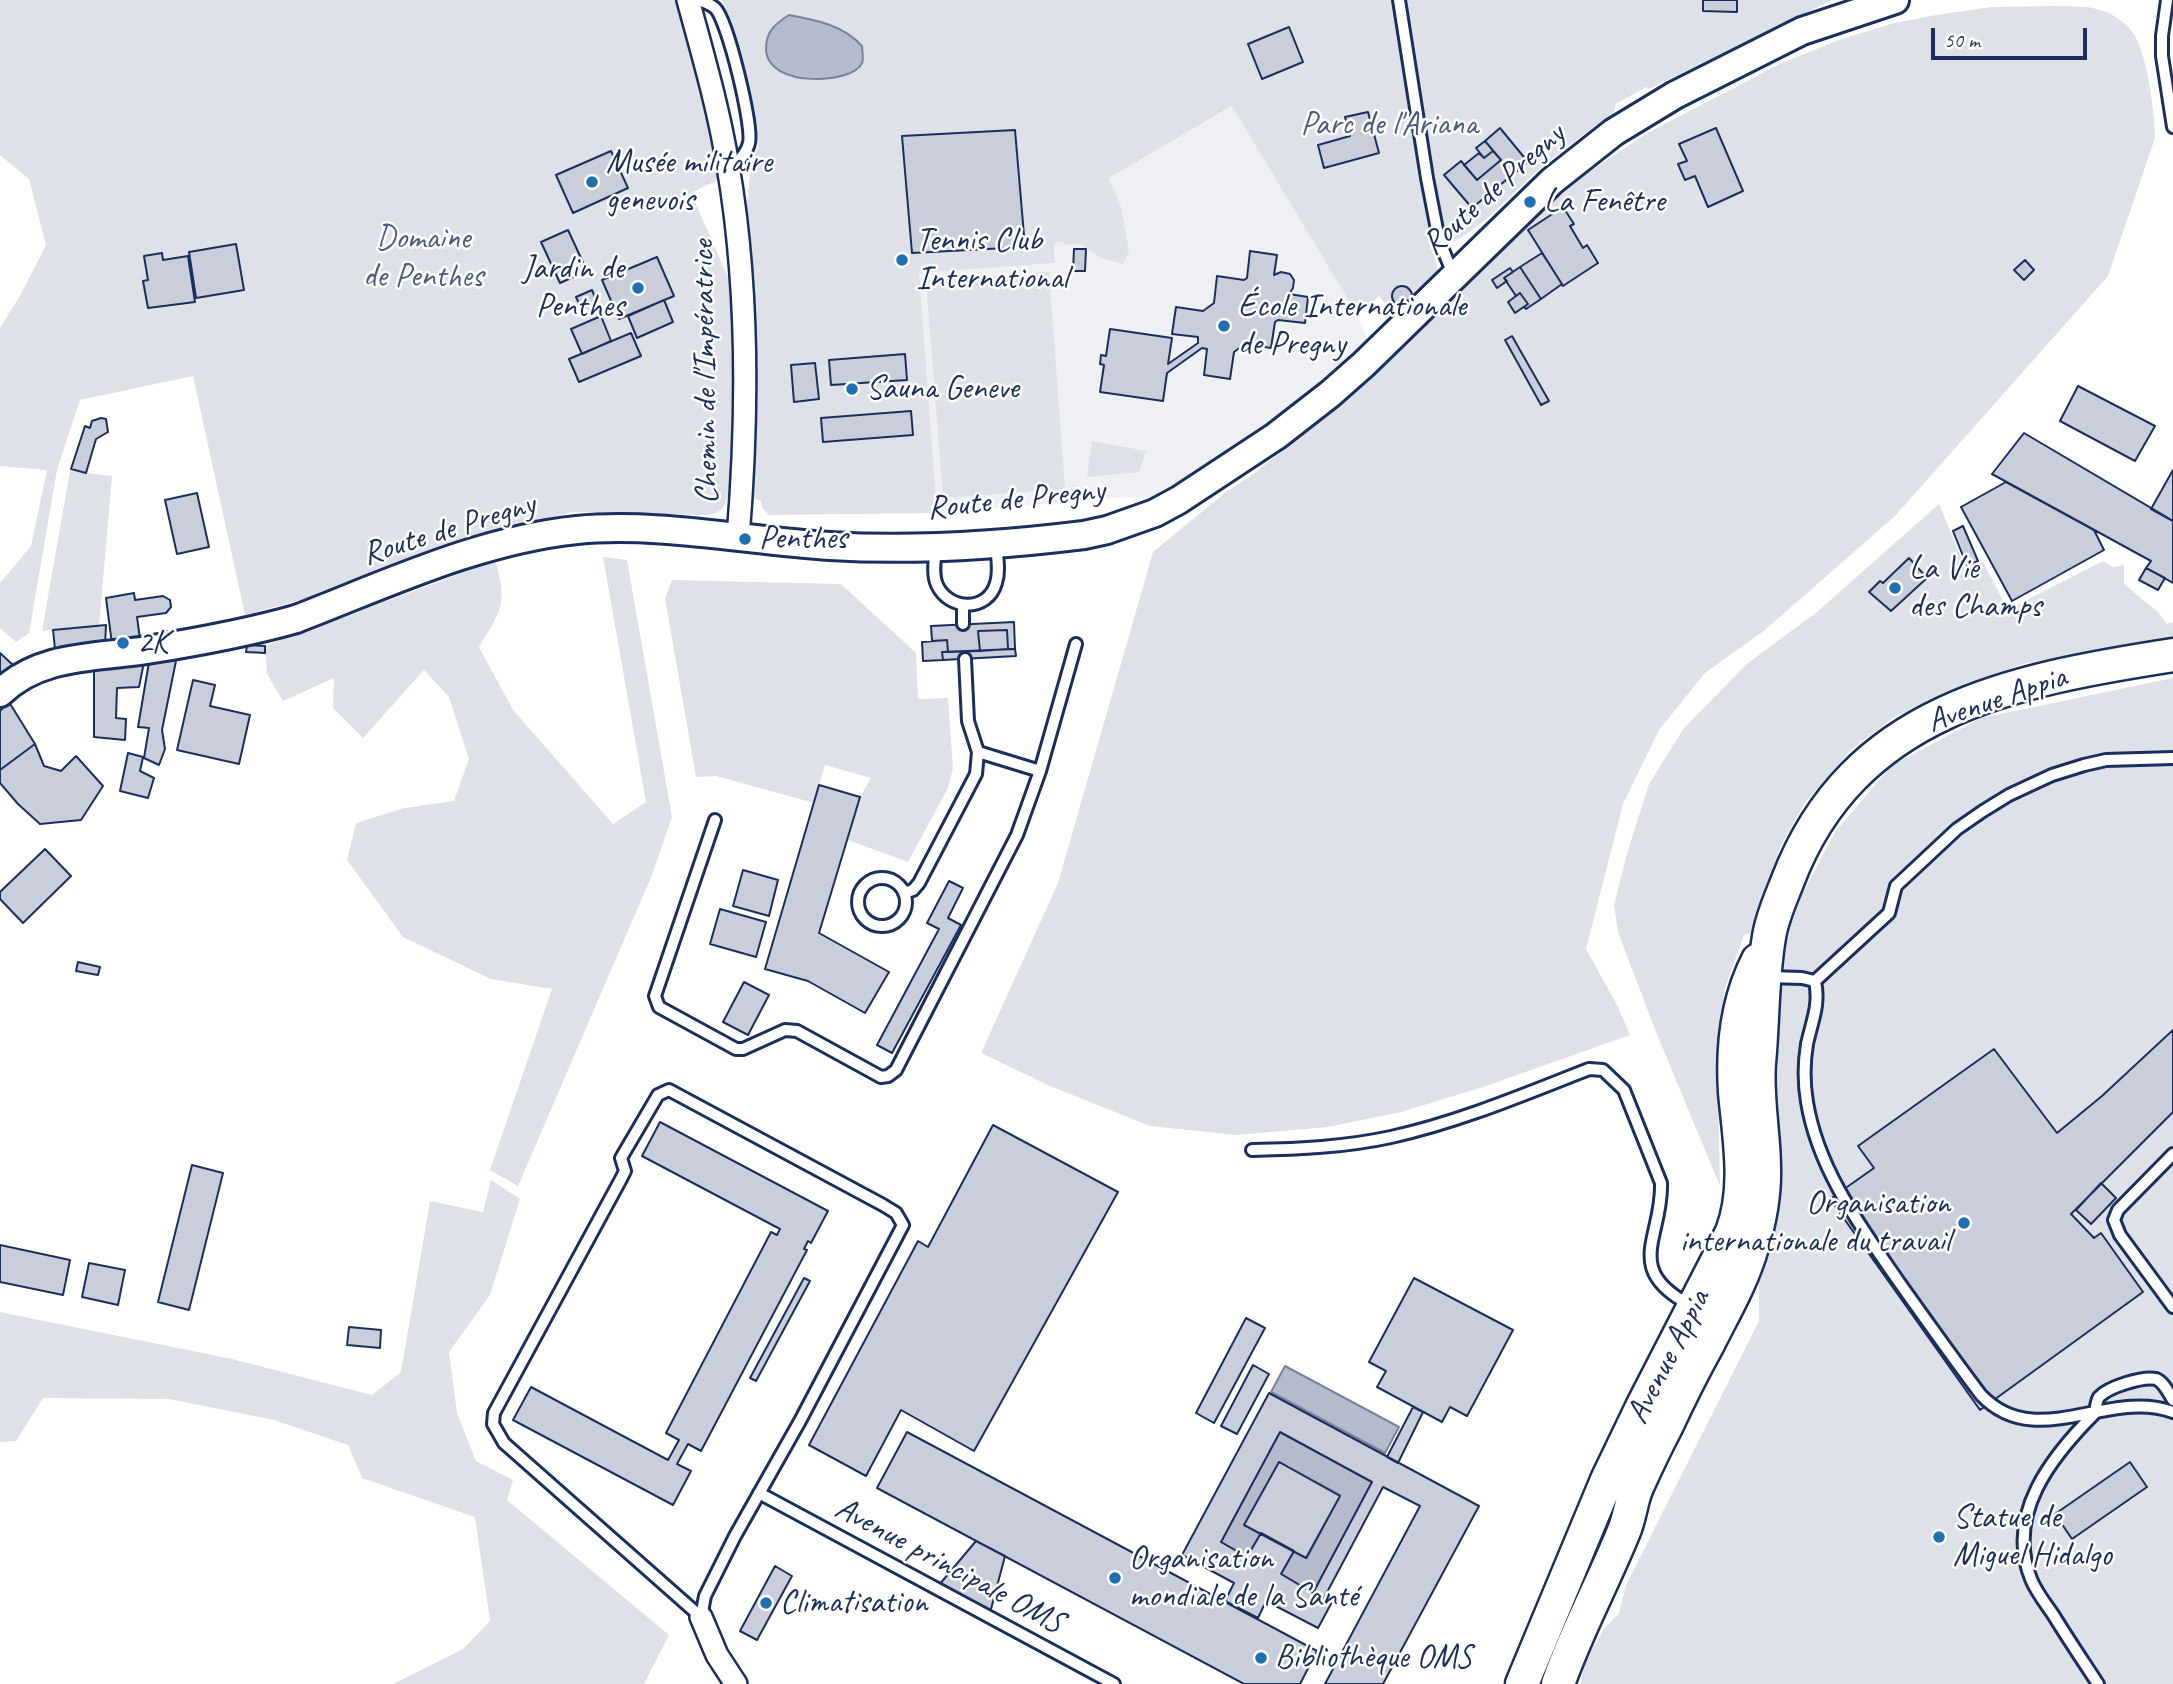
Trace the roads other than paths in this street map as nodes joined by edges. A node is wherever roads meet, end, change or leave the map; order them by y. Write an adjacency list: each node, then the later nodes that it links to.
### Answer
1 (688, 0): 7 (street, Chemin de l'Impératrice)
2 (696, 0): 7 (lane)
3 (1399, 0): 8 (lane)
4 (1895, 0): 8 (street, Route de Pregny)
5 (2167, 0): 6 (lane)
6 (2173, 127)
7 (729, 172): 9 (street, Chemin de l'Impératrice)
8 (1453, 274): 10 (street, Route de Pregny)
9 (738, 538): 11 (street, Route de Pregny); 17 (street, Route de Pregny)
10 (996, 542): 11 (street, Route de Pregny); 12 (lane)
11 (936, 545): 12 (lane)
12 (963, 606): 13 (lane)
13 (963, 624)
14 (1076, 644): 20 (lane)
15 (2173, 655): 23 (main road, Avenue Appia)
16 (965, 659): 18 (lane)
17 (0, 693)
18 (978, 752): 20 (lane); 22 (lane)
19 (2173, 758): 25 (lane)
20 (1040, 771): 21 (lane)
21 (715, 820)
22 (904, 893): 22 (lane)
23 (1769, 937): 24 (main road, Avenue Appia); 29 (main road, Avenue Appia)
24 (1766, 978): 25 (lane); 29 (main road, Avenue Appia)
25 (1815, 981): 32 (lane)
26 (1252, 1150): 29 (lane)
27 (2173, 1154): 28 (lane)
28 (2173, 1307)
29 (1703, 1323): 37 (main road, Avenue Appia); 38 (main road, Avenue Appia)
30 (2173, 1400): 32 (lane)
31 (2173, 1412): 32 (lane)
32 (2095, 1413): 39 (lane)
33 (759, 1493): 34 (lane); 34 (lane); 36 (lane, Avenue principale OMS)
34 (701, 1617): 35 (street)
35 (736, 1684)
36 (1114, 1684)
37 (1522, 1684)
38 (1558, 1684)
39 (2098, 1684)

